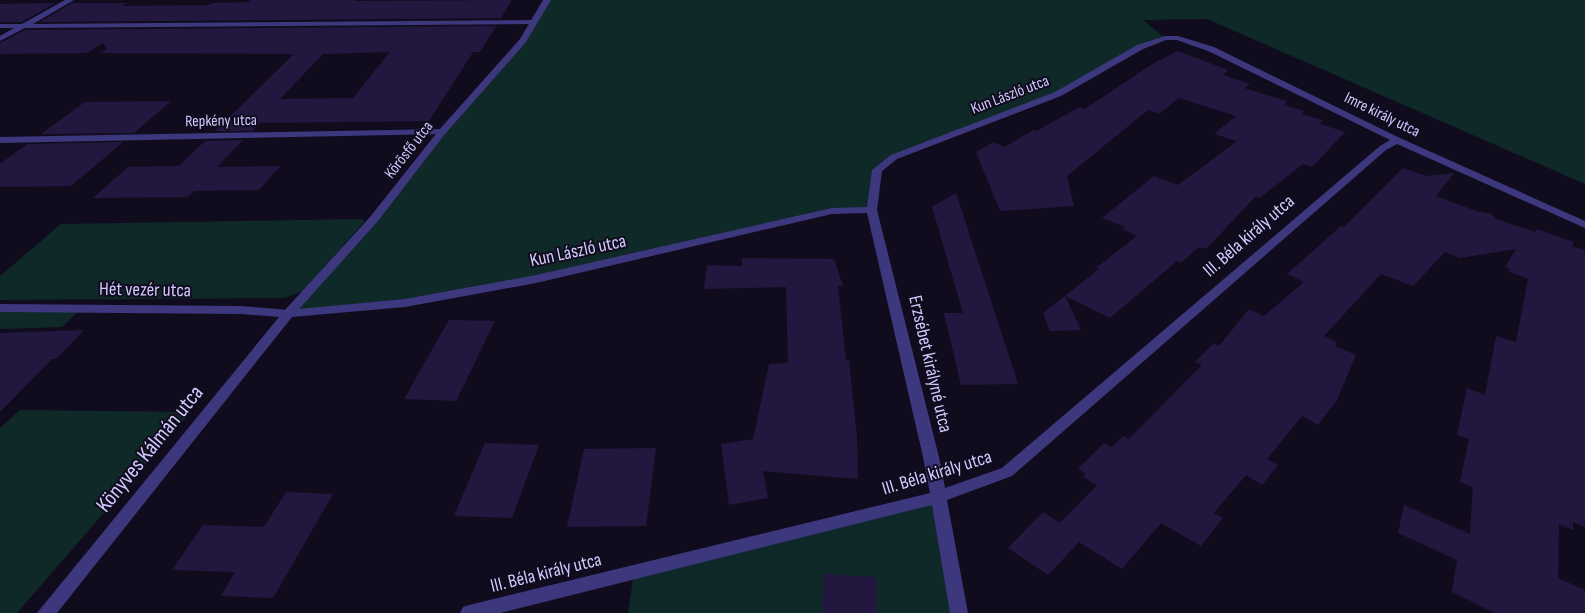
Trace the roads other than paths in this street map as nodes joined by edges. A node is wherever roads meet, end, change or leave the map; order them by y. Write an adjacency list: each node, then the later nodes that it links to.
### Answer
1 (70, 0): 5 (street)
2 (547, 0): 3 (street, Körösfő utca)
3 (534, 22): 5 (street); 8 (street, Körösfő utca)
4 (0, 26): 5 (street)
5 (24, 26): 6 (street)
6 (0, 38)
7 (1165, 38): 10 (street, Imre király utca); 11 (street, Kun László utca)
8 (442, 132): 9 (street, Repkény utca); 15 (street, Körösfő utca)
9 (0, 140)
10 (1397, 140): 13 (street, Imre király utca); 16 (street, III. Béla király utca)
11 (875, 184): 12 (street, Erzsébet királyné utca)
12 (872, 210): 15 (street, Kun László utca); 16 (street, Erzsébet királyné utca)
13 (1585, 226)
14 (0, 308): 15 (street, Hét vezér utca)
15 (288, 314): 17 (street, Könyves Kálmán utca)
16 (938, 497): 18 (street, III. Béla király utca); 19 (street, Erzsébet királyné utca)
17 (46, 613)
18 (468, 613)
19 (959, 613)

